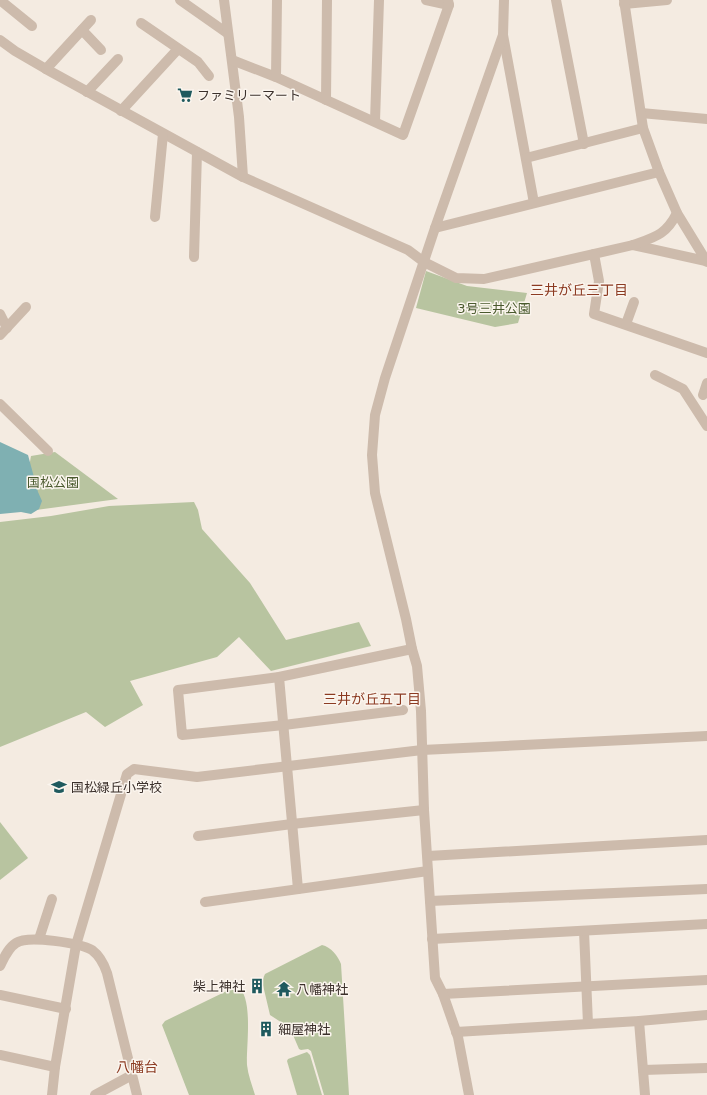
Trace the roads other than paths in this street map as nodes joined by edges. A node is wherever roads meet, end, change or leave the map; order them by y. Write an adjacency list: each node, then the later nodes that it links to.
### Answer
1 (0, 0): 15 (street)
2 (180, 0): 17 (street)
3 (224, 0): 17 (street)
4 (276, 0): 26 (street)
5 (327, 0): 28 (street)
6 (379, 0): 32 (street)
7 (426, 0): 11 (street)
8 (504, 0): 18 (street)
9 (556, 0): 35 (street)
10 (667, 0): 12 (street)
11 (449, 2): 32 (street)
12 (624, 2): 30 (street)
13 (91, 20): 16 (street)
14 (141, 23): 20 (street)
15 (32, 26)
16 (82, 30): 21 (street); 24 (street)
17 (228, 33): 23 (street)
18 (503, 35): 37 (street); 43 (street)
19 (0, 40): 24 (street)
20 (178, 49): 25 (street); 29 (street)
21 (101, 50)
22 (118, 59): 27 (street)
23 (232, 60): 26 (street); 39 (street)
24 (46, 69): 27 (street)
25 (209, 76)
26 (276, 77): 28 (street)
27 (87, 92): 29 (street)
28 (326, 100): 32 (street)
29 (121, 111): 34 (street)
30 (641, 113): 31 (street); 33 (street)
31 (707, 120)
32 (375, 121)
33 (643, 128): 35 (street); 38 (street)
34 (163, 134): 36 (street); 42 (street)
35 (584, 144): 37 (street)
36 (197, 152): 39 (street); 46 (street)
37 (526, 158): 40 (street)
38 (659, 172): 40 (street); 41 (street)
39 (243, 177): 47 (street)
40 (534, 203): 43 (street)
41 (677, 213): 44 (street); 48 (street)
42 (155, 217)
43 (435, 228): 47 (street)
44 (633, 245): 45 (street); 48 (street)
45 (594, 254): 47 (street); 52 (street)
46 (194, 257)
47 (424, 262): 61 (street)
48 (707, 262)
49 (634, 302): 52 (street)
50 (26, 307): 53 (street)
51 (0, 314): 53 (street)
52 (626, 324): 54 (street)
53 (3, 331)
54 (707, 353)
55 (655, 375): 59 (street)
56 (707, 383): 57 (street)
57 (703, 394)
58 (0, 404): 60 (street)
59 (707, 426)
60 (48, 451)
61 (412, 648): 62 (street); 66 (street)
62 (280, 677): 64 (street); 64 (street)
63 (403, 710): 64 (street)
64 (284, 725): 67 (street)
65 (707, 736): 66 (street)
66 (422, 750): 67 (street); 68 (street)
67 (287, 766): 69 (street); 83 (street)
68 (424, 810): 69 (street); 72 (street)
69 (292, 824): 70 (street); 74 (street)
70 (198, 836)
71 (707, 840): 72 (street)
72 (428, 856): 73 (street)
73 (428, 871): 74 (street); 77 (street)
74 (298, 889): 78 (street)
75 (707, 889): 77 (street)
76 (52, 899): 81 (street)
77 (430, 901): 82 (street)
78 (206, 902)
79 (707, 924): 80 (street)
80 (584, 931): 82 (street); 86 (street)
81 (39, 939): 83 (street); 84 (street)
82 (432, 939): 87 (street)
83 (76, 945): 89 (street); 98 (street)
84 (0, 966)
85 (707, 980): 86 (street)
86 (587, 986): 87 (street); 92 (street)
87 (443, 994): 93 (street)
88 (0, 995): 89 (street)
89 (66, 1009): 95 (street)
90 (707, 1015): 91 (street)
91 (639, 1022): 92 (street); 97 (street)
92 (588, 1024): 93 (street)
93 (456, 1032): 102 (street)
94 (0, 1055): 95 (street)
95 (55, 1067): 99 (street)
96 (707, 1068): 97 (street)
97 (643, 1070): 103 (street)
98 (132, 1075): 100 (street); 101 (street)
99 (52, 1095)
100 (95, 1095)
101 (137, 1095)
102 (469, 1095)
103 (645, 1095)

